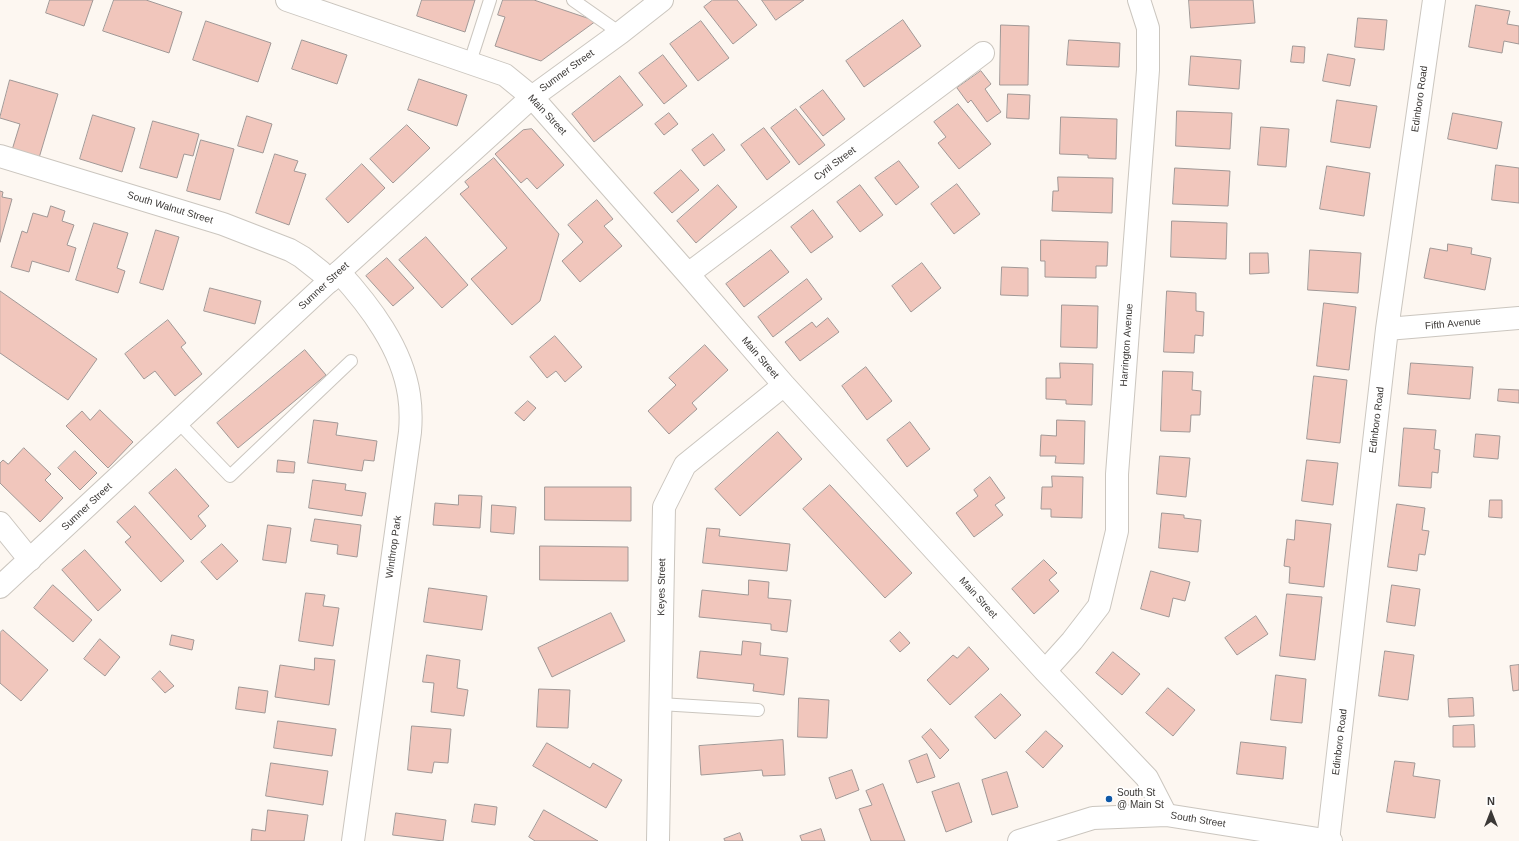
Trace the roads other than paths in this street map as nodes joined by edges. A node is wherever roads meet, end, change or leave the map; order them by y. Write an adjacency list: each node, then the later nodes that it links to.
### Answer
1 (287, 0): 9 (street, Main Street)
2 (490, 0): 9 (lane)
3 (573, 0): 7 (lane)
4 (662, 0): 7 (street, Sumner Street)
5 (1139, 0): 22 (street, Harrington Avenue)
6 (1434, 0): 15 (street, Edinboro Road)
7 (620, 33): 10 (street, Sumner Street)
8 (983, 53): 12 (street, Cyril Street)
9 (470, 62): 10 (street, Main Street)
10 (532, 97): 12 (street, Main Street); 13 (street, Sumner Street)
11 (0, 156): 13 (street, South Walnut Street)
12 (688, 274): 17 (street, Main Street)
13 (334, 276): 18 (street, Sumner Street); 26 (street, Winthrop Park)
14 (1519, 318): 15 (street, Fifth Avenue)
15 (1387, 329): 29 (street, Edinboro Road)
16 (352, 361): 18 (lane)
17 (784, 385): 22 (street, Main Street); 23 (street, Keyes Street)
18 (178, 422): 20 (street, Sumner Street)
19 (0, 523): 20 (street)
20 (30, 560): 21 (street, Sumner Street)
21 (0, 587)
22 (1045, 671): 25 (street, Main Street)
23 (660, 704): 24 (lane); 27 (street, Keyes Street)
24 (758, 710)
25 (1166, 815): 28 (street, South Street); 29 (street, South Street)
26 (353, 841)
27 (658, 841)
28 (1019, 841)
29 (1330, 841)

